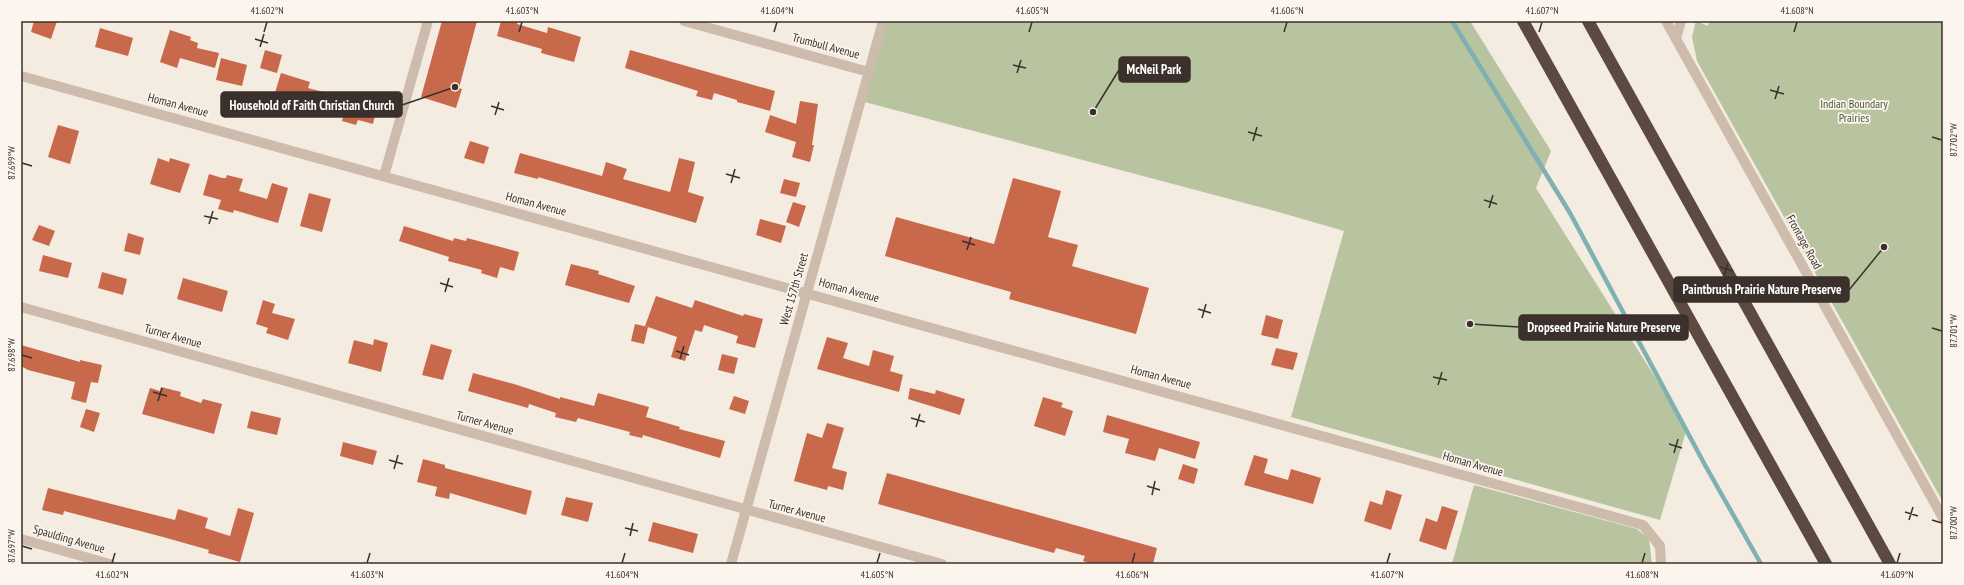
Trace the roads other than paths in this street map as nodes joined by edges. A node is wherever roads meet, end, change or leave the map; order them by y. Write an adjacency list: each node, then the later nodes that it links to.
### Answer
1 (428, 21): 11 (street)
2 (684, 21): 9 (street, Trumbull Avenue)
3 (883, 21): 9 (street, West 157th Street)
4 (1523, 21): 21 (highway)
5 (1588, 21): 22 (highway)
6 (1666, 21): 8 (street, Frontage Road)
7 (1681, 21): 8 (street)
8 (1676, 39): 15 (street, Frontage Road)
9 (869, 72): 12 (street, West 157th Street)
10 (21, 76): 11 (street, Homan Avenue)
11 (384, 176): 12 (street, Homan Avenue)
12 (807, 292): 14 (street, West 157th Street); 20 (street, Homan Avenue)
13 (21, 307): 14 (street, Turner Avenue)
14 (746, 510): 18 (street, West 157th Street); 19 (street, Turner Avenue)
15 (1943, 518)
16 (21, 539): 17 (street, Spaulding Avenue)
17 (110, 564)
18 (730, 564)
19 (942, 564)
20 (1661, 564)
21 (1826, 564)
22 (1890, 564)

